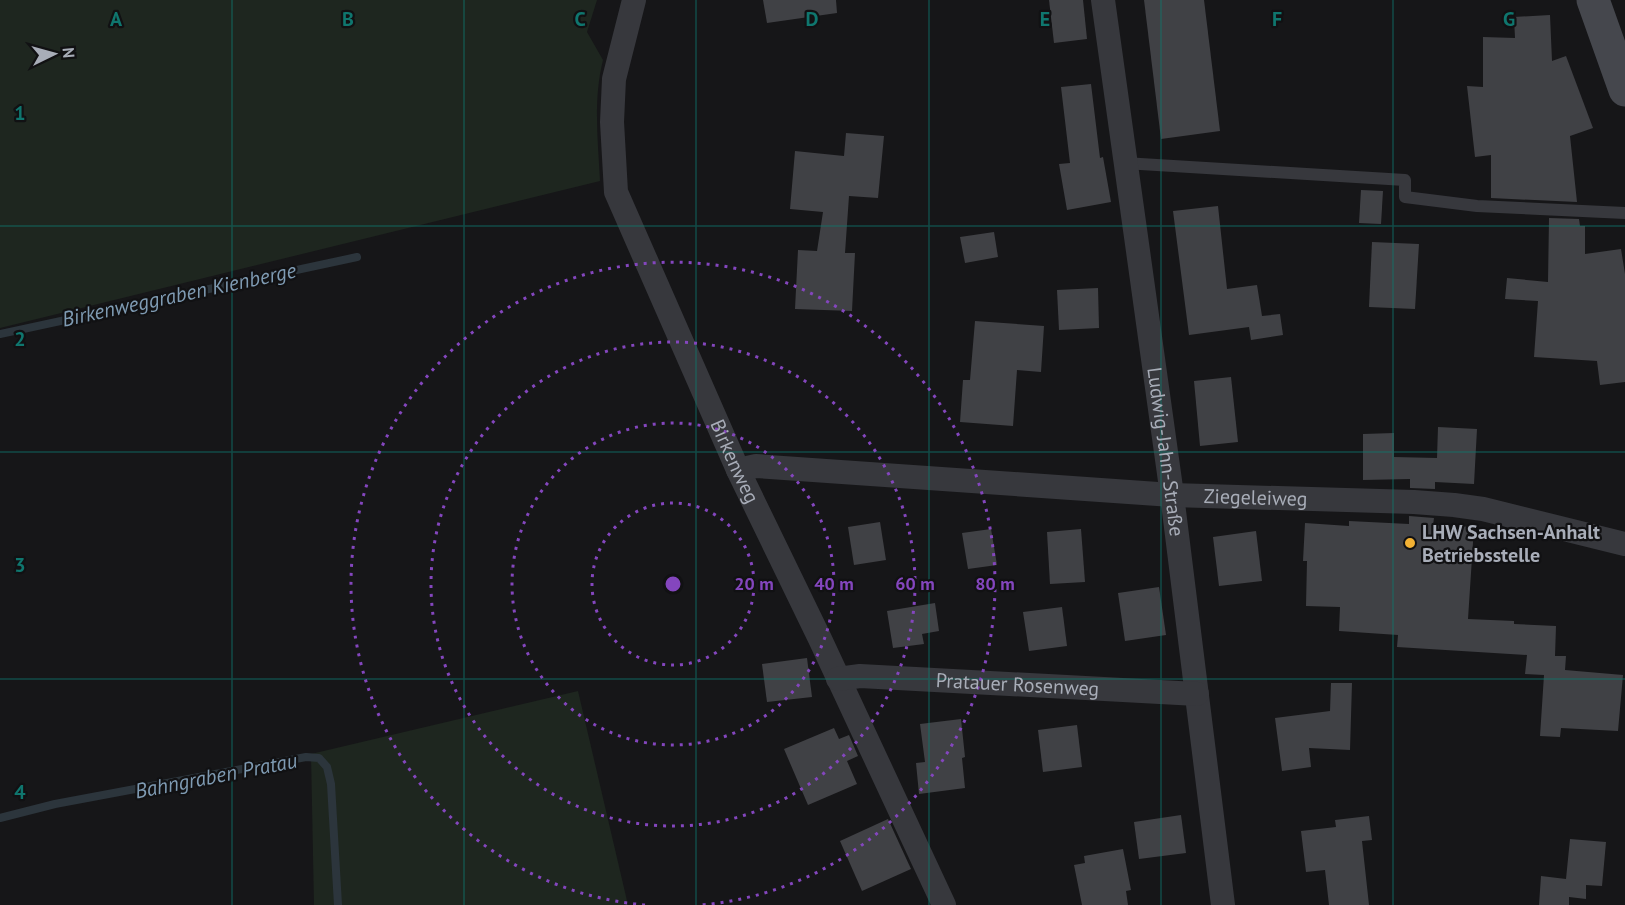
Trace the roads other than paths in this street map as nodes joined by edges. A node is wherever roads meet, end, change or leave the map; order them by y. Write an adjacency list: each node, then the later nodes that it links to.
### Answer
1 (634, 0): 7 (street, Birkenweg)
2 (1103, 0): 5 (street, Ludwig-Jahn-Straße)
3 (1593, 0): 4 (main road)
4 (1625, 90)
5 (1124, 163): 6 (lane); 8 (street, Ludwig-Jahn-Straße)
6 (1625, 213)
7 (738, 470): 8 (street, Ziegeleiweg); 10 (street, Birkenweg)
8 (1172, 495): 9 (street, Ziegeleiweg); 11 (street, Ludwig-Jahn-Straße)
9 (1625, 544)
10 (838, 679): 11 (street, Pratauer Rosenweg); 12 (street, Birkenweg)
11 (1197, 694): 13 (street, Ludwig-Jahn-Straße)
12 (944, 905)
13 (1223, 905)

